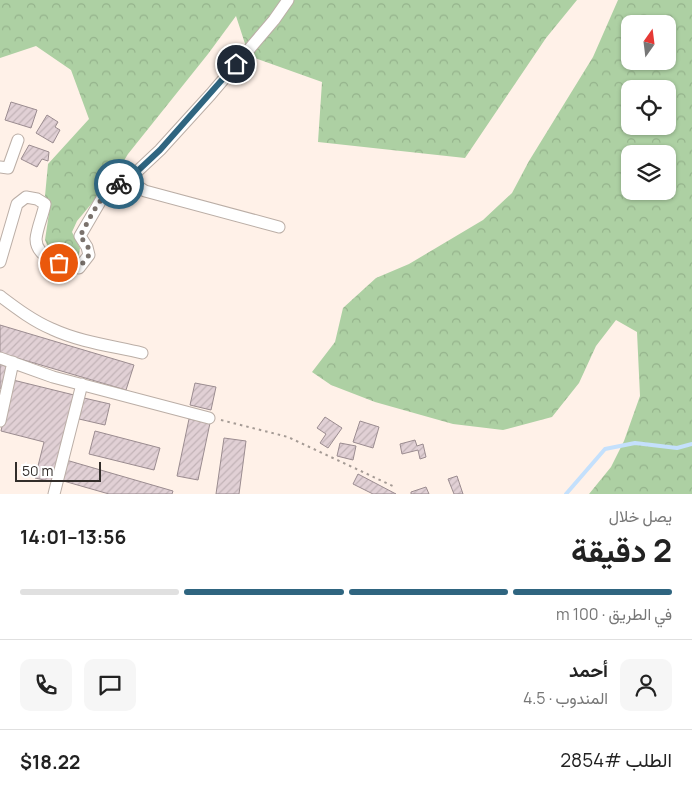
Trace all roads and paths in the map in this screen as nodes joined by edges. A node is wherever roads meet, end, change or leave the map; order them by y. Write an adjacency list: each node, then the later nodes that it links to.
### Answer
1 (288, 0): 4 (street)
2 (18, 140): 3 (street)
3 (0, 168)
4 (128, 180): 5 (street); 6 (street)
5 (279, 227)
6 (0, 262)
7 (0, 296): 8 (street)
8 (142, 353)
9 (0, 358): 10 (street)
10 (13, 362): 11 (street); 13 (street)
11 (82, 384): 12 (street); 15 (street)
12 (209, 418): 14 (path)
13 (0, 421)
14 (395, 487)
15 (54, 494)

